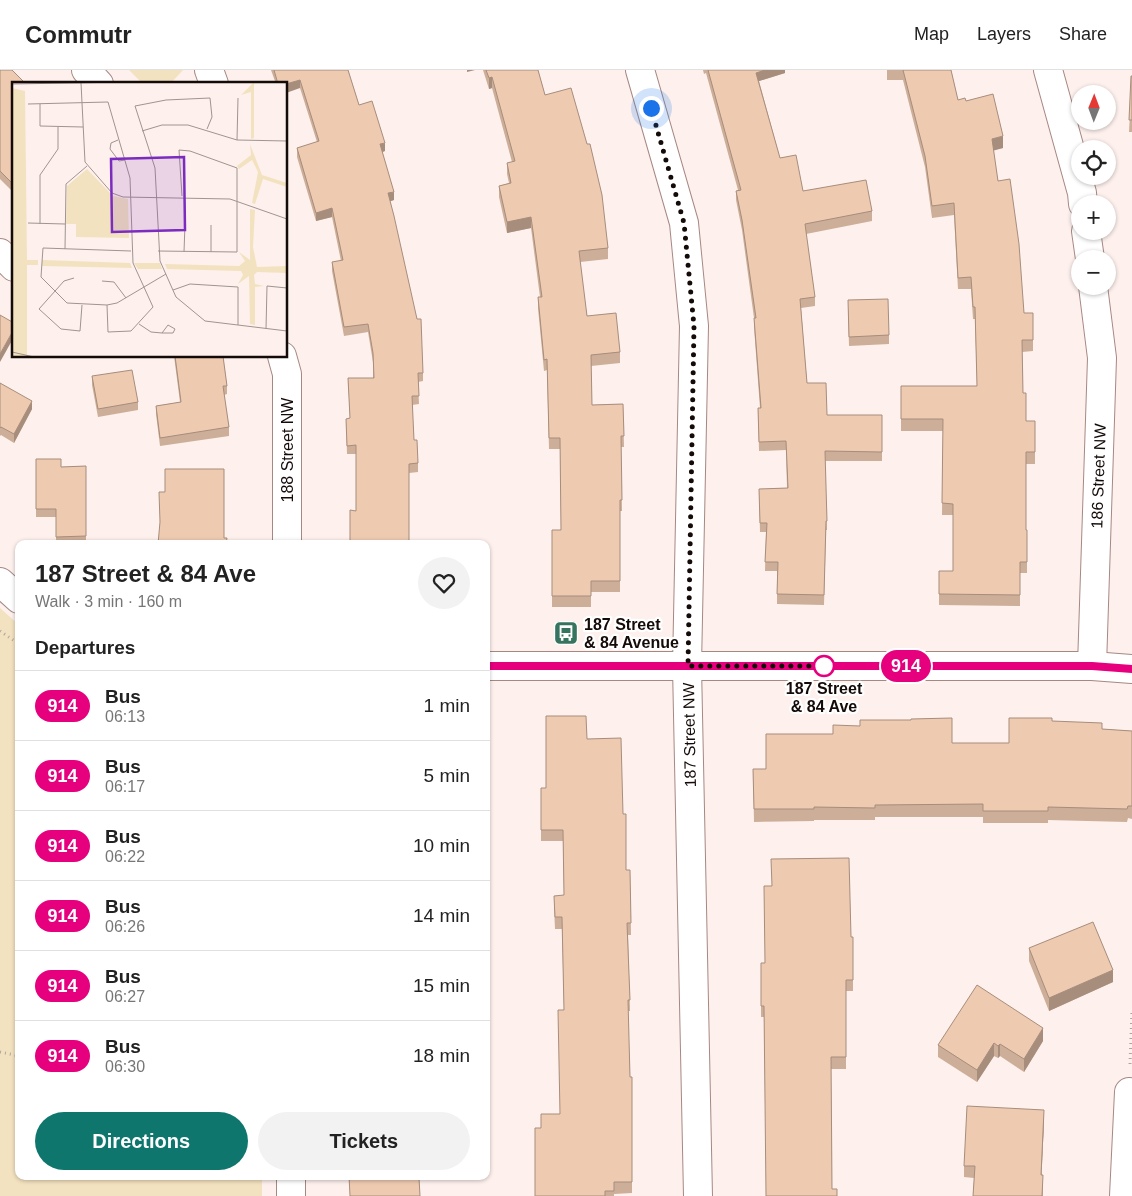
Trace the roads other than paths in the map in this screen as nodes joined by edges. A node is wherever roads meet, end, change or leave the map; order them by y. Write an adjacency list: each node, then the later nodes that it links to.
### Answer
1 (86, 70): 5 (street)
2 (209, 70): 6 (street)
3 (640, 70): 16 (street, 187 Street NW)
4 (1048, 70): 7 (street)
5 (97, 82)
6 (213, 82)
7 (1082, 195)
8 (0, 253): 9 (street)
9 (12, 265)
10 (1094, 295): 17 (street, 186 Street NW)
11 (282, 358): 12 (street, 188 Street NW)
12 (288, 540)
13 (0, 582): 14 (street)
14 (15, 596)
15 (490, 666): 16 (street)
16 (688, 666): 17 (street); 22 (street, 187 Street NW)
17 (1092, 666): 18 (street)
18 (1132, 669)
19 (1130, 1092): 23 (street)
20 (291, 1180): 21 (street)
21 (291, 1196)
22 (698, 1196)
23 (1124, 1196)

